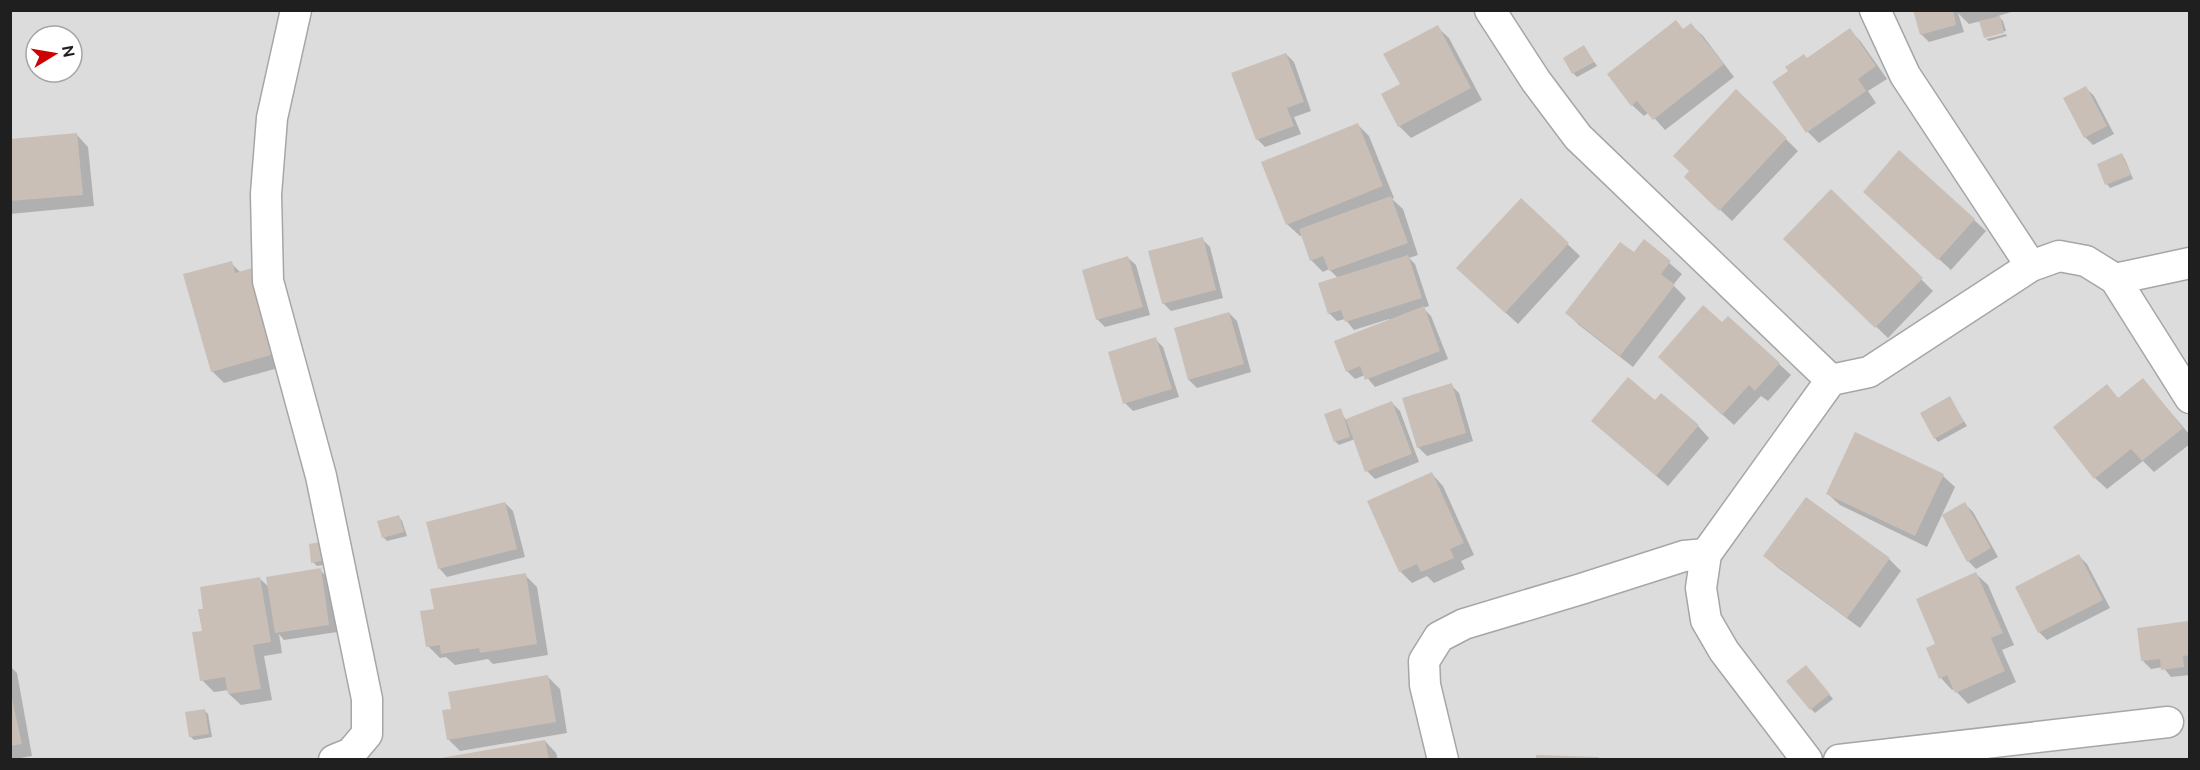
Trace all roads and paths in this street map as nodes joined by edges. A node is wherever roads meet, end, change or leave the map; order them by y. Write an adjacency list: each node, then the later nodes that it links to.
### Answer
1 (296, 10): 11 (street)
2 (1490, 10): 7 (street)
3 (1875, 10): 5 (street)
4 (2190, 263): 6 (street)
5 (2031, 266): 6 (street); 7 (street)
6 (2115, 279): 8 (street)
7 (1831, 380): 9 (street)
8 (2190, 398)
9 (1706, 554): 12 (street); 13 (street)
10 (2168, 722): 14 (street)
11 (334, 759)
12 (1443, 759)
13 (1807, 759)
14 (1839, 759)

